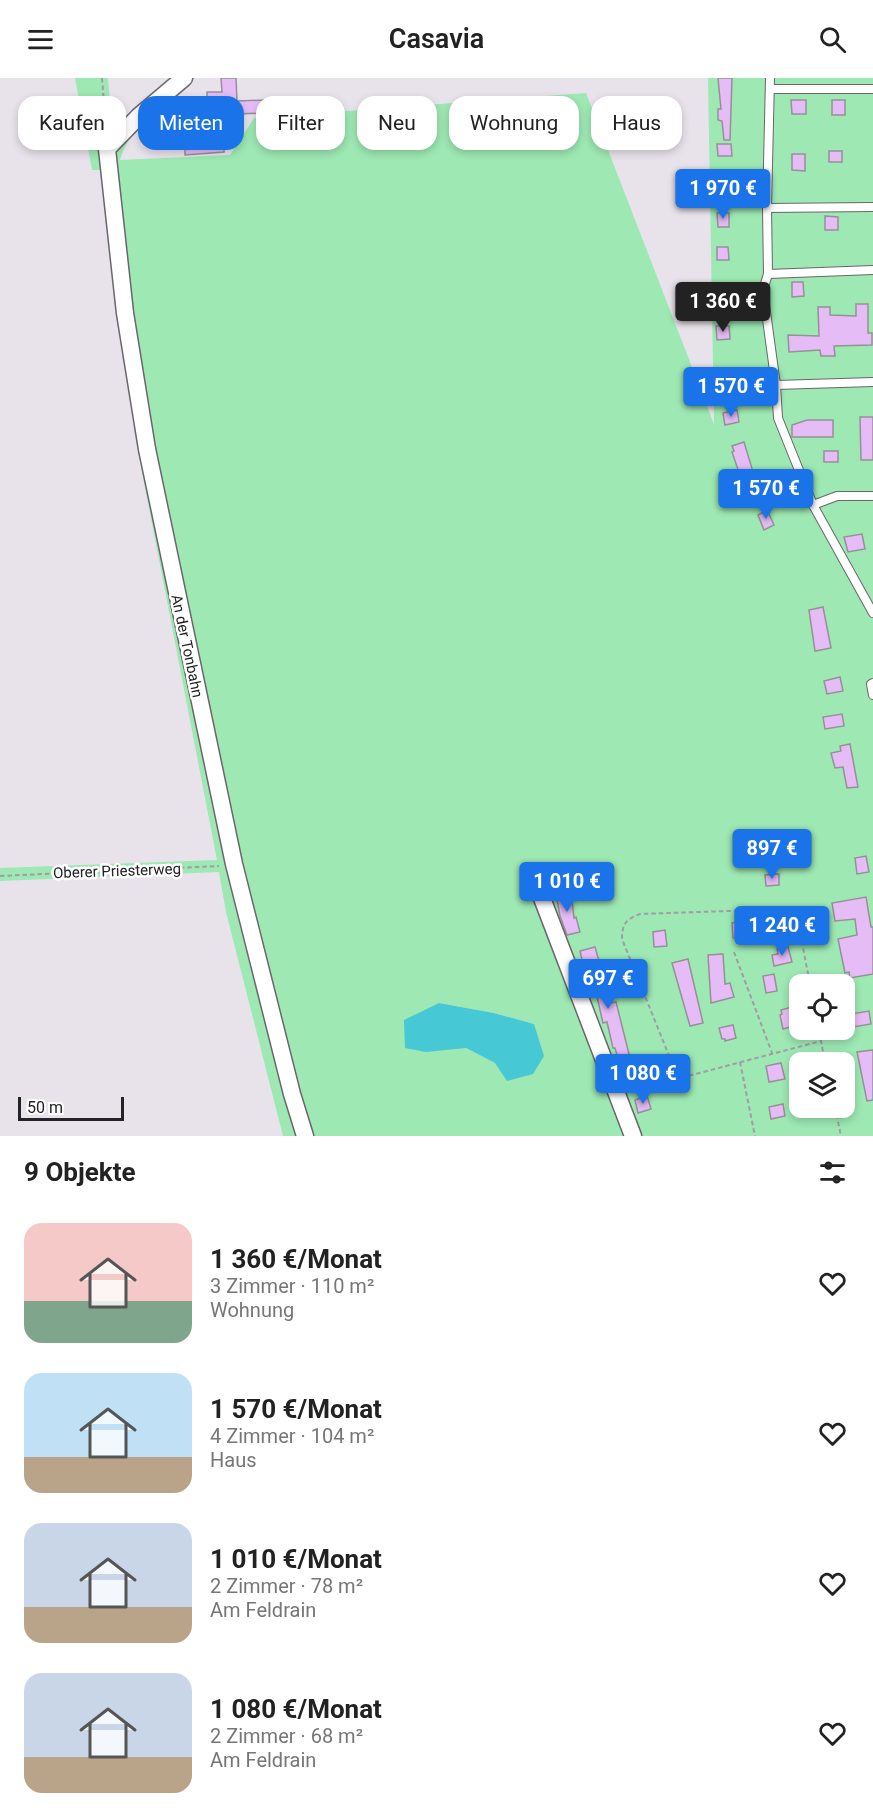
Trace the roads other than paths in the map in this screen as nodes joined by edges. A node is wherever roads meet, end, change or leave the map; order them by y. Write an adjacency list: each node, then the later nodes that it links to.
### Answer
1 (184, 78): 17 (street, An der Tonbahn)
2 (770, 78): 3 (lane)
3 (770, 89): 4 (lane); 6 (lane)
4 (873, 89)
5 (873, 207): 6 (lane)
6 (767, 208): 8 (lane)
7 (873, 270): 8 (lane)
8 (768, 274): 10 (lane)
9 (873, 382): 10 (lane)
10 (776, 385): 12 (lane)
11 (873, 495): 12 (lane)
12 (813, 505): 13 (lane)
13 (873, 613)
14 (872, 683): 15 (lane)
15 (873, 695)
16 (537, 885): 18 (street)
17 (305, 1136)
18 (633, 1136)

